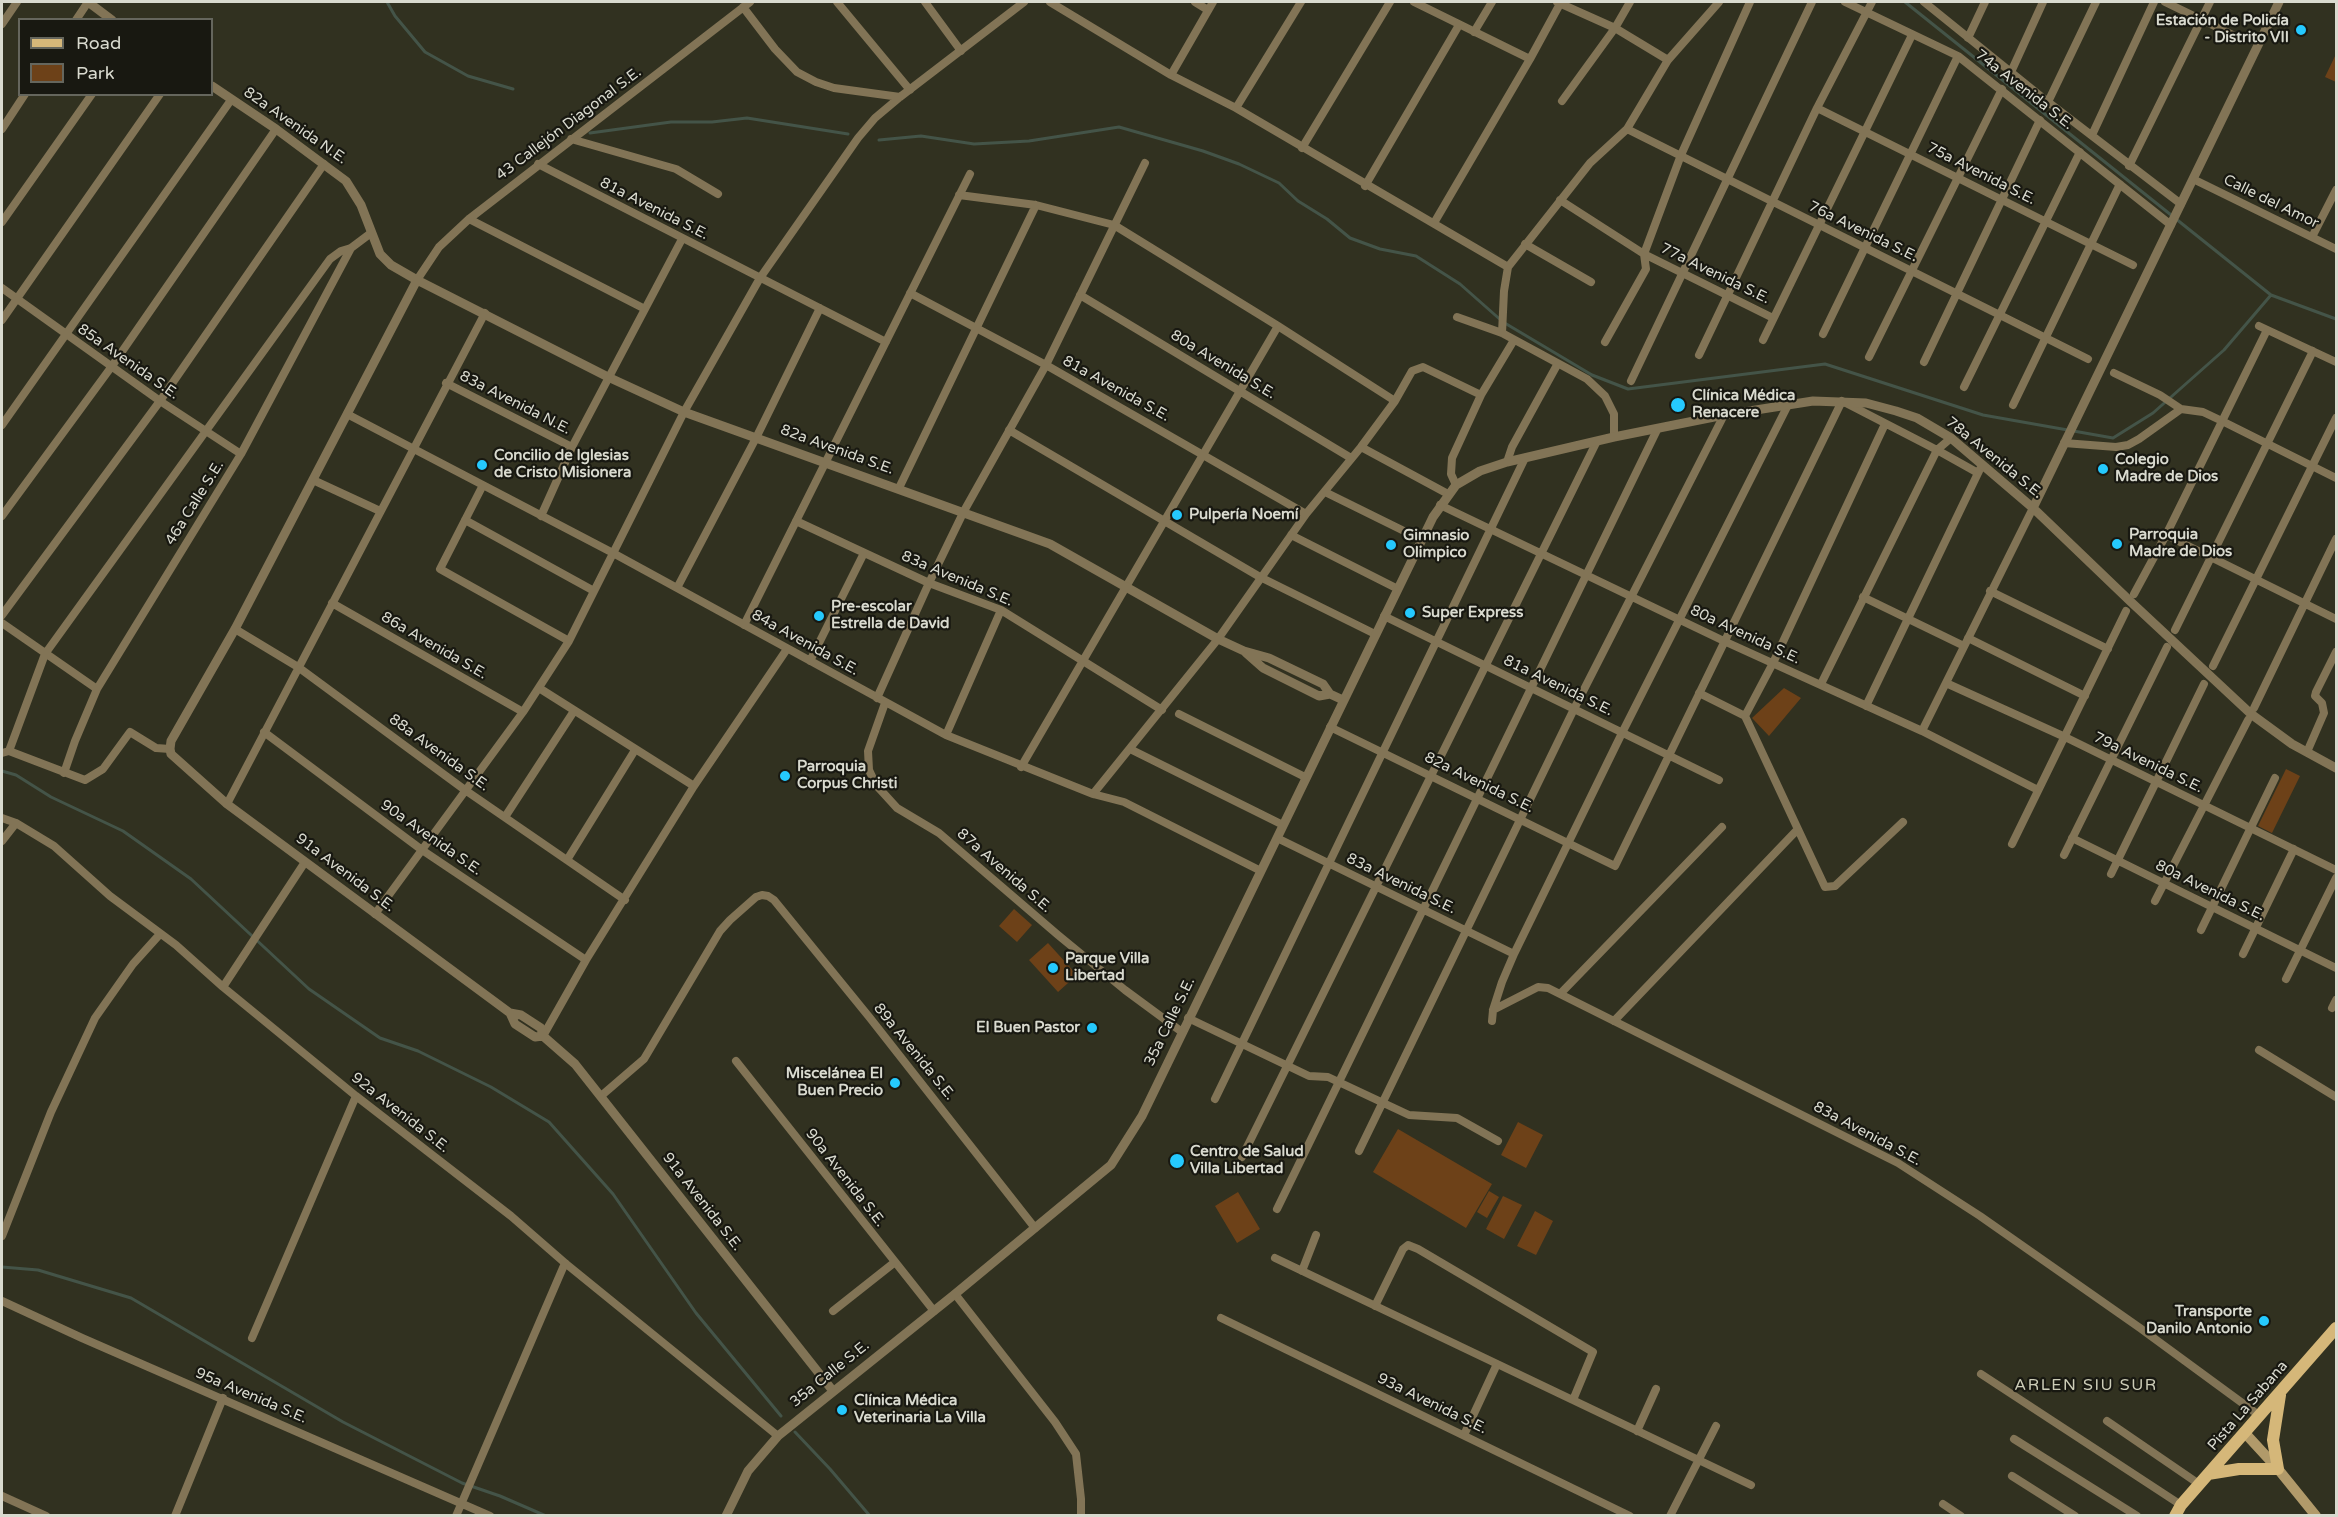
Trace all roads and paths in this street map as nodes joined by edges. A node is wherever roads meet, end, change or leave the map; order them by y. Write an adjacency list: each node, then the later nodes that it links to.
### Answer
1 (17, 2): 34 (street)
2 (88, 2): 31 (street); 32 (street)
3 (837, 2): 49 (street)
4 (925, 2): 41 (street)
5 (1023, 2): 41 (street)
6 (1050, 2): 46 (street)
7 (1195, 2): 29 (street)
8 (1213, 2): 29 (street)
9 (1301, 2): 57 (street)
10 (1390, 2): 66 (street)
11 (1414, 2): 35 (street)
12 (1492, 2): 37 (street)
13 (1559, 2): 36 (street); 43 (street)
14 (1630, 2): 36 (street)
15 (1719, 2): 44 (street)
16 (1750, 2): 68 (street)
17 (1812, 2): 77 (street)
18 (1845, 2): 30 (street, 74a Avenida S.E.)
19 (1872, 2): 30 (street)
20 (1985, 2): 40 (street)
21 (2043, 2): 45 (street)
22 (2096, 2): 56 (street)
23 (2154, 2): 64 (street)
24 (2164, 2): 33 (street)
25 (2210, 2): 33 (street)
26 (2279, 2): 76 (street)
27 (1927, 3): 40 (street, 74a Avenida S.E.)
28 (747, 4): 53 (street); 65 (street, 43 Callejón Diagonal S.E.)
29 (1208, 10): 46 (street)
30 (1867, 12): 38 (street, 74a Avenida S.E.); 58 (street)
31 (77, 18)
32 (109, 18)
33 (2201, 19): 39 (street); 73 (street)
34 (2, 24)
35 (1459, 25): 37 (street); 79 (street)
36 (1615, 28): 44 (street); 55 (street)
37 (1474, 32): 43 (street)
38 (1912, 34): 42 (street, 74a Avenida S.E.); 63 (street)
39 (2233, 35)
40 (1968, 38): 45 (street, 74a Avenida S.E.)
41 (961, 51): 49 (street)
42 (1958, 56): 48 (street, 74a Avenida S.E.); 69 (street)
43 (1530, 59): 91 (street)
44 (1668, 60): 62 (street)
45 (2011, 72): 56 (street, 74a Avenida S.E.)
46 (1171, 75): 57 (street)
47 (213, 87): 54 (street, 82a Avenida N.E.)
48 (2002, 89): 59 (street, 74a Avenida S.E.); 75 (street)
49 (910, 90): 53 (street)
50 (24, 96): 60 (street)
51 (91, 96): 89 (street)
52 (159, 96): 116 (street)
53 (900, 97): 108 (street)
54 (231, 100): 61 (street, 82a Avenida N.E.); 127 (street)
55 (1562, 101)
56 (2049, 102): 64 (street, 74a Avenida S.E.)
57 (1236, 108): 66 (street)
58 (1817, 108): 63 (street, 75a Avenida S.E.); 85 (street)
59 (2040, 120): 67 (street, 74a Avenida S.E.); 84 (street)
60 (2, 129)
61 (276, 129): 71 (street, 82a Avenida N.E.); 142 (street)
62 (1627, 129): 68 (street, 76a Avenida S.E.); 83 (street)
63 (1864, 131): 69 (street, 75a Avenida S.E.); 93 (street)
64 (2092, 135): 73 (street, 74a Avenida S.E.)
65 (571, 140): 72 (street, 43 Callejón Diagonal S.E.); 81 (street)
66 (1302, 148): 79 (street)
67 (2080, 152): 78 (street, 74a Avenida S.E.); 90 (street)
68 (1681, 154): 77 (street, 76a Avenida S.E.); 103 (street)
69 (1911, 154): 75 (street, 75a Avenida S.E.); 101 (street)
70 (1145, 163): 92 (street)
71 (324, 164): 95 (street, 82a Avenida N.E.); 150 (street)
72 (538, 164): 88 (street, 43 Callejón Diagonal S.E.); 97 (street, 81a Avenida S.E.)
73 (2129, 166): 86 (street, 74a Avenida S.E.)
74 (970, 174): 82 (street)
75 (1958, 177): 84 (street, 75a Avenida S.E.); 107 (street)
76 (2193, 179): 86 (street); 96 (street, Calle del Amor)
77 (1727, 180): 85 (street, 76a Avenida S.E.); 106 (street)
78 (2120, 184): 94 (street, 74a Avenida S.E.); 99 (street)
79 (1365, 186): 91 (street)
80 (2337, 190): 96 (street)
81 (718, 194)
82 (959, 195): 87 (street); 112 (street)
83 (1560, 200): 98 (street); 103 (street, 77a Avenida S.E.)
84 (2002, 200): 90 (street, 75a Avenida S.E.); 113 (street)
85 (1772, 202): 93 (street, 76a Avenida S.E.); 115 (street)
86 (2181, 204): 94 (street)
87 (1036, 205): 92 (street); 125 (street)
88 (469, 219): 109 (street, 43 Callejón Diagonal S.E.); 118 (street)
89 (2, 222)
90 (2045, 222): 99 (street, 75a Avenida S.E.); 120 (street)
91 (1434, 223): 105 (street)
92 (1114, 225): 114 (street); 124 (street)
93 (1819, 225): 101 (street, 76a Avenida S.E.); 122 (street)
94 (2170, 225): 169 (street)
95 (371, 233): 100 (street); 109 (street, 82a Avenida N.E.)
96 (2312, 237): 102 (street, Calle del Amor)
97 (682, 239): 108 (street, 81a Avenida S.E.); 118 (street)
98 (1525, 244): 105 (street); 110 (street)
99 (2091, 244): 104 (street, 75a Avenida S.E.); 129 (street)
100 (351, 248): 165 (street); 176 (street, 46a Calle S.E.)
101 (1866, 249): 107 (street, 76a Avenida S.E.); 128 (street)
102 (2337, 249)
103 (1644, 254): 106 (street, 77a Avenida S.E.); 133 (street)
104 (2133, 265)
105 (1508, 267): 126 (street)
106 (1683, 272): 115 (street, 77a Avenida S.E.); 145 (street)
107 (1912, 272): 113 (street, 76a Avenida S.E.); 136 (street)
108 (760, 278): 117 (street, 81a Avenida S.E.); 156 (street)
109 (417, 280): 119 (street, 82a Avenida S.E.); 157 (street)
110 (1591, 282)
111 (2, 288): 116 (street, 85a Avenida S.E.)
112 (910, 293): 125 (street, 81a Avenida S.E.); 132 (street)
113 (1956, 294): 120 (street, 76a Avenida S.E.); 138 (street)
114 (1080, 295): 141 (street); 148 (street, 80a Avenida S.E.)
115 (1728, 295): 122 (street, 77a Avenida S.E.); 135 (street)
116 (16, 299): 123 (street); 127 (street, 85a Avenida S.E.)
117 (820, 308): 132 (street, 81a Avenida S.E.); 167 (street)
118 (645, 309): 144 (street)
119 (484, 313): 144 (street, 82a Avenida S.E.); 146 (street)
120 (2000, 315): 129 (street, 76a Avenida S.E.); 147 (street)
121 (1457, 317): 126 (street)
122 (1773, 318): 131 (street)
123 (2, 320)
124 (1278, 326): 148 (street); 151 (street)
125 (978, 329): 141 (street, 81a Avenida S.E.); 188 (street)
126 (1502, 333): 130 (street)
127 (66, 334): 142 (street, 85a Avenida S.E.); 162 (street)
128 (1823, 334)
129 (2046, 338): 137 (street, 76a Avenida S.E.); 154 (street)
130 (1514, 340): 140 (street); 149 (street)
131 (1763, 340)
132 (886, 342): 180 (street)
133 (1605, 342)
134 (2313, 351): 139 (street); 160 (street); 171 (street)
135 (1699, 355)
136 (1869, 357)
137 (2088, 359)
138 (1924, 362)
139 (2337, 362)
140 (1557, 364): 166 (street); 181 (street)
141 (1046, 365): 163 (street); 177 (street, 81a Avenida S.E.)
142 (112, 366): 150 (street, 85a Avenida S.E.); 196 (street)
143 (2114, 372): 155 (street)
144 (609, 376): 156 (street, 82a Avenida S.E.); 172 (street)
145 (1631, 381)
146 (446, 383): 172 (street, 83a Avenida N.E.); 174 (street)
147 (1964, 387)
148 (1240, 391): 177 (street); 178 (street, 80a Avenida S.E.)
149 (1481, 394): 151 (street); 187 (street)
150 (160, 401): 165 (street, 85a Avenida S.E.); 226 (street)
151 (1395, 401): 173 (street)
152 (1842, 401): 153 (street, 78a Avenida S.E.); 161 (street); 168 (street, 78a Avenida S.E.); 240 (street)
153 (1788, 405): 158 (street, 78a Avenida S.E.); 230 (street)
154 (2013, 405)
155 (2181, 409): 160 (street); 169 (street)
156 (684, 412): 167 (street, 82a Avenida S.E.); 207 (street)
157 (347, 414): 174 (street, 84a Avenida S.E.); 185 (street)
158 (1724, 416): 164 (street, 78a Avenida S.E.); 220 (street)
159 (2337, 418): 182 (street)
160 (2222, 421): 171 (street); 203 (street)
161 (1885, 424): 175 (street); 249 (street)
162 (2, 425)
163 (1009, 430): 194 (street); 199 (street)
164 (1657, 430): 166 (street, 78a Avenida S.E.); 210 (street)
165 (207, 433): 176 (street, 85a Avenida S.E.); 246 (street)
166 (1614, 437): 170 (street, 78a Avenida S.E.)
167 (756, 438): 180 (street, 82a Avenida S.E.); 215 (street)
168 (1951, 438): 175 (street); 183 (street, 78a Avenida S.E.)
169 (2066, 439): 192 (street)
170 (1596, 443): 179 (street, 78a Avenida S.E.); 206 (street)
171 (2267, 443): 182 (street); 209 (street)
172 (572, 447): 197 (street)
173 (1361, 447): 178 (street); 190 (street)
174 (412, 448): 186 (street, 84a Avenida S.E.); 193 (street)
175 (1937, 450): 183 (street); 221 (street)
176 (241, 454): 258 (street, 46a Calle S.E.)
177 (1203, 454): 195 (street, 81a Avenida S.E.); 199 (street)
178 (1351, 458): 189 (street)
179 (1525, 458): 181 (street, 35a Calle S.E.); 201 (street)
180 (826, 462): 188 (street, 82a Avenida S.E.); 200 (street)
181 (1507, 462): 187 (street, 35a Calle S.E.)
182 (2313, 466): 184 (street); 212 (street)
183 (1980, 469): 192 (street, 78a Avenida S.E.); 228 (street)
184 (2337, 478)
185 (313, 480): 193 (street); 233 (street)
186 (483, 485): 197 (street, 84a Avenida S.E.); 198 (street)
187 (1456, 485): 190 (street, 35a Calle S.E.)
188 (899, 488): 194 (street, 82a Avenida S.E.)
189 (1324, 492): 195 (street); 202 (street)
190 (1448, 494): 191 (street, 35a Calle S.E.)
191 (1440, 505): 201 (street, 80a Avenida S.E.); 216 (street, 35a Calle S.E.)
192 (2033, 508): 218 (street); 283 (street, 78a Avenida S.E.)
193 (380, 511): 222 (street)
194 (964, 511): 213 (street); 214 (street, 82a Avenida S.E.)
195 (1306, 514): 204 (street)
196 (2, 516)
197 (541, 516): 207 (street, 84a Avenida S.E.)
198 (465, 520): 217 (street); 238 (street)
199 (1165, 520): 211 (street); 214 (street)
200 (796, 521): 208 (street, 83a Avenida S.E.); 232 (street)
201 (1492, 529): 206 (street, 80a Avenida S.E.); 239 (street)
202 (1406, 532)
203 (2166, 535): 209 (street); 219 (street)
204 (1291, 536): 211 (street); 216 (street)
205 (2337, 539): 223 (street)
206 (1540, 552): 210 (street, 80a Avenida S.E.); 250 (street)
207 (613, 553): 215 (street, 84a Avenida S.E.); 217 (street)
208 (864, 554): 213 (street, 83a Avenida S.E.); 248 (street)
209 (2211, 557): 212 (street); 234 (street)
210 (1586, 574): 220 (street, 80a Avenida S.E.); 257 (street)
211 (1260, 577): 235 (street); 237 (street)
212 (2256, 579): 223 (street); 251 (street)
213 (929, 583): 224 (street, 83a Avenida S.E.); 261 (street)
214 (1126, 587): 237 (street, 82a Avenida S.E.); 247 (street)
215 (677, 588): 232 (street, 84a Avenida S.E.)
216 (1398, 589): 227 (street, 35a Calle S.E.)
217 (594, 591): 238 (street)
218 (1990, 591): 236 (street); 244 (street)
219 (2134, 594)
220 (1634, 597): 230 (street, 80a Avenida S.E.); 266 (street)
221 (1863, 597): 228 (street); 254 (street)
222 (332, 603): 252 (street); 269 (street, 86a Avenida S.E.)
223 (2305, 603): 229 (street); 265 (street)
224 (1001, 610): 247 (street, 83a Avenida S.E.); 277 (street)
225 (2126, 611): 244 (street)
226 (2, 615)
227 (1384, 616): 235 (street, 35a Calle S.E.); 239 (street, 81a Avenida S.E.)
228 (1908, 619): 241 (street); 264 (street)
229 (2337, 619)
230 (1681, 620): 240 (street, 80a Avenida S.E.); 276 (street)
231 (2, 623): 246 (street)
232 (744, 625): 243 (street, 84a Avenida S.E.)
233 (235, 629): 252 (street, 88a Avenida S.E.); 279 (street)
234 (2175, 630)
235 (1375, 634): 262 (street, 35a Calle S.E.)
236 (1968, 638): 241 (street); 260 (street)
237 (1218, 639): 262 (street, 82a Avenida S.E.); 267 (street)
238 (569, 641): 256 (street)
239 (1437, 642): 250 (street, 81a Avenida S.E.); 284 (street)
240 (1726, 642): 249 (street, 80a Avenida S.E.); 259 (street)
241 (1964, 646): 253 (street)
242 (2167, 647): 286 (street)
243 (787, 649): 248 (street, 84a Avenida S.E.); 295 (street)
244 (2108, 649): 260 (street)
245 (2337, 652): 283 (street)
246 (45, 654): 258 (street); 282 (street)
247 (1083, 660): 267 (street, 83a Avenida S.E.); 287 (street)
248 (810, 661): 261 (street, 84a Avenida S.E.)
249 (1773, 663): 254 (street, 80a Avenida S.E.); 271 (street)
250 (1485, 666): 257 (street, 81a Avenida S.E.); 291 (street)
251 (2213, 666)
252 (298, 667): 275 (street); 296 (street, 88a Avenida S.E.)
253 (1946, 682): 274 (street); 278 (street, 79a Avenida S.E.)
254 (1821, 684): 264 (street, 80a Avenida S.E.)
255 (2205, 684): 294 (street)
256 (539, 688): 268 (street); 269 (street)
257 (1530, 688): 266 (street, 81a Avenida S.E.); 299 (street)
258 (97, 689): 289 (street, 46a Calle S.E.)
259 (1699, 693): 271 (street); 285 (street)
260 (2085, 696): 278 (street)
261 (877, 698): 263 (street, 84a Avenida S.E.)
262 (1343, 700): 273 (street, 35a Calle S.E.)
263 (885, 703): 277 (street, 84a Avenida S.E.); 352 (street, 87a Avenida S.E.)
264 (1866, 706): 274 (street, 80a Avenida S.E.)
265 (2254, 708)
266 (1574, 709): 276 (street, 81a Avenida S.E.); 304 (street)
267 (1162, 710): 280 (street)
268 (574, 711): 281 (street); 302 (street)
269 (523, 712): 296 (street)
270 (1179, 714): 290 (street)
271 (1745, 716): 310 (street)
272 (2248, 720): 301 (street)
273 (1330, 727): 284 (street, 82a Avenida S.E.); 290 (street, 35a Calle S.E.)
274 (1922, 730): 297 (street, 80a Avenida S.E.)
275 (264, 732): 300 (street); 317 (street, 90a Avenida S.E.)
276 (1622, 733): 285 (street, 81a Avenida S.E.); 314 (street)
277 (946, 735): 287 (street, 84a Avenida S.E.)
278 (2065, 737): 286 (street, 79a Avenida S.E.); 297 (street)
279 (170, 749): 289 (street); 300 (street, 91a Avenida S.E.)
280 (1130, 749): 298 (street); 307 (street)
281 (635, 750): 295 (street); 319 (street)
282 (5, 752): 289 (street)
283 (2307, 752): 288 (street, 78a Avenida S.E.)
284 (1383, 753): 291 (street, 82a Avenida S.E.); 322 (street)
285 (1669, 755): 293 (street, 81a Avenida S.E.); 314 (street, 82a Avenida S.E.)
286 (2111, 760): 294 (street, 79a Avenida S.E.); 312 (street)
287 (1021, 766): 298 (street, 84a Avenida S.E.)
288 (2337, 768)
289 (64, 773)
290 (1305, 777): 307 (street, 35a Calle S.E.)
291 (1431, 777): 299 (street, 82a Avenida S.E.); 328 (street)
292 (2275, 778): 309 (street)
293 (1719, 780)
294 (2157, 782): 301 (street, 79a Avenida S.E.); 320 (street)
295 (694, 786): 329 (street)
296 (465, 790): 302 (street, 88a Avenida S.E.); 317 (street)
297 (2038, 790): 315 (street)
298 (1093, 794): 324 (street, 84a Avenida S.E.)
299 (1477, 799): 304 (street, 82a Avenida S.E.); 332 (street)
300 (227, 804): 321 (street, 91a Avenida S.E.)
301 (2204, 805): 309 (street, 79a Avenida S.E.); 327 (street)
302 (505, 817): 319 (street, 88a Avenida S.E.)
303 (2, 818): 306 (street, 92a Avenida S.E.)
304 (1520, 820): 314 (street, 82a Avenida S.E.); 336 (street)
305 (1903, 822): 310 (street)
306 (16, 823): 313 (street); 337 (street, 92a Avenida S.E.)
307 (1283, 825): 311 (street, 35a Calle S.E.)
308 (1722, 827): 345 (street)
309 (2250, 828): 316 (street, 79a Avenida S.E.); 331 (street)
310 (1797, 830): 351 (street)
311 (1277, 838): 322 (street, 83a Avenida S.E.); 324 (street, 35a Calle S.E.)
312 (2072, 838): 318 (street); 320 (street, 80a Avenida S.E.)
313 (2, 842)
314 (1568, 844): 339 (street)
315 (2012, 844)
316 (2294, 849): 323 (street, 79a Avenida S.E.); 334 (street)
317 (422, 850): 333 (street); 341 (street, 90a Avenida S.E.)
318 (2064, 855)
319 (567, 860): 329 (street, 88a Avenida S.E.)
320 (2118, 861): 325 (street); 327 (street, 80a Avenida S.E.)
321 (305, 862): 333 (street, 91a Avenida S.E.); 344 (street)
322 (1329, 864): 328 (street, 83a Avenida S.E.); 354 (street)
323 (2337, 870)
324 (1261, 871): 349 (street, 35a Calle S.E.)
325 (2111, 874)
326 (2337, 878): 338 (street)
327 (2164, 883): 330 (street); 331 (street, 80a Avenida S.E.)
328 (1377, 887): 332 (street, 83a Avenida S.E.); 357 (street)
329 (625, 900): 341 (street)
330 (2155, 901)
331 (2212, 907): 334 (street, 80a Avenida S.E.); 335 (street)
332 (1423, 910): 336 (street, 83a Avenida S.E.); 358 (street)
333 (375, 914): 353 (street, 91a Avenida S.E.)
334 (2255, 928): 338 (street, 80a Avenida S.E.); 340 (street)
335 (2201, 930)
336 (1466, 931): 339 (street, 83a Avenida S.E.); 363 (street)
337 (160, 934): 344 (street, 92a Avenida S.E.); 370 (street)
338 (2301, 950): 342 (street, 80a Avenida S.E.); 343 (street)
339 (1514, 954): 348 (street)
340 (2243, 954)
341 (586, 960): 353 (street)
342 (2337, 968)
343 (2286, 979)
344 (223, 987): 359 (street, 92a Avenida S.E.)
345 (1561, 993): 348 (street, 83a Avenida S.E.); 351 (street, 83a Avenida S.E.)
346 (2337, 1000): 347 (street)
347 (2332, 1008)
348 (1493, 1010): 350 (street)
349 (1188, 1018): 352 (street, 35a Calle S.E.); 354 (street)
350 (1492, 1021)
351 (1614, 1021): 390 (street, 83a Avenida S.E.)
352 (1182, 1032): 368 (street, 35a Calle S.E.)
353 (543, 1036): 360 (street, 91a Avenida S.E.)
354 (1242, 1043): 357 (street); 362 (street)
355 (2259, 1050): 361 (street)
356 (736, 1061): 372 (street, 90a Avenida S.E.)
357 (1289, 1065): 358 (street); 366 (street)
358 (1339, 1082): 363 (street); 367 (street)
359 (356, 1096): 373 (street, 92a Avenida S.E.); 382 (street)
360 (601, 1096): 368 (street, 89a Avenida S.E.); 386 (street, 91a Avenida S.E.)
361 (2337, 1097)
362 (1215, 1099)
363 (1383, 1103): 364 (street); 365 (street)
364 (1498, 1142)
365 (1359, 1151)
366 (1242, 1157)
367 (1277, 1209)
368 (1035, 1228): 375 (street, 35a Calle S.E.)
369 (1316, 1235): 374 (street)
370 (2, 1236)
371 (1275, 1258): 374 (street)
372 (894, 1262): 378 (street); 379 (street, 90a Avenida S.E.)
373 (565, 1263): 396 (street, 92a Avenida S.E.); 405 (street)
374 (1302, 1271): 377 (street)
375 (955, 1294): 379 (street, 35a Calle S.E.); 413 (street)
376 (2, 1301): 388 (street, 95a Avenida S.E.)
377 (1376, 1306): 383 (street); 389 (street)
378 (833, 1311)
379 (934, 1311): 386 (street, 35a Calle S.E.)
380 (1221, 1318): 395 (street, 93a Avenida S.E.)
381 (2337, 1328): 387 (main road, Pista La Sabana)
382 (252, 1338)
383 (1497, 1364): 389 (street); 395 (street)
384 (1982, 1374): 407 (street)
385 (1656, 1389): 393 (street)
386 (833, 1391): 396 (street, 35a Calle S.E.)
387 (2281, 1391): 390 (main road, Pista La Sabana); 399 (main road)
388 (223, 1398): 405 (street, 95a Avenida S.E.); 409 (street)
389 (1573, 1400): 393 (street)
390 (2260, 1416): 394 (main road, Pista La Sabana)
391 (2107, 1421): 402 (street)
392 (1716, 1426): 398 (street)
393 (1637, 1431): 398 (street)
394 (2244, 1432): 399 (main road); 400 (main road, Pista La Sabana)
395 (1464, 1435): 414 (street, 93a Avenida S.E.)
396 (778, 1436): 412 (street, 35a Calle S.E.)
397 (2014, 1439): 418 (street)
398 (1698, 1460): 403 (street); 415 (street)
399 (2278, 1469): 400 (main road); 420 (main road)
400 (2208, 1474): 402 (main road, Pista La Sabana)
401 (2012, 1476): 417 (street)
402 (2199, 1484): 407 (main road, Pista La Sabana)
403 (1751, 1485)
404 (2, 1496): 408 (street)
405 (462, 1503): 410 (street); 411 (street, 95a Avenida S.E.)
406 (1943, 1504): 416 (street)
407 (2178, 1510): 419 (main road, Pista La Sabana)
408 (46, 1515)
409 (176, 1515)
410 (456, 1515)
411 (490, 1515)
412 (726, 1515)
413 (1081, 1515)
414 (1630, 1515)
415 (1670, 1515)
416 (1961, 1515)
417 (2075, 1515)
418 (2137, 1515)
419 (2166, 1515)
420 (2316, 1515)

